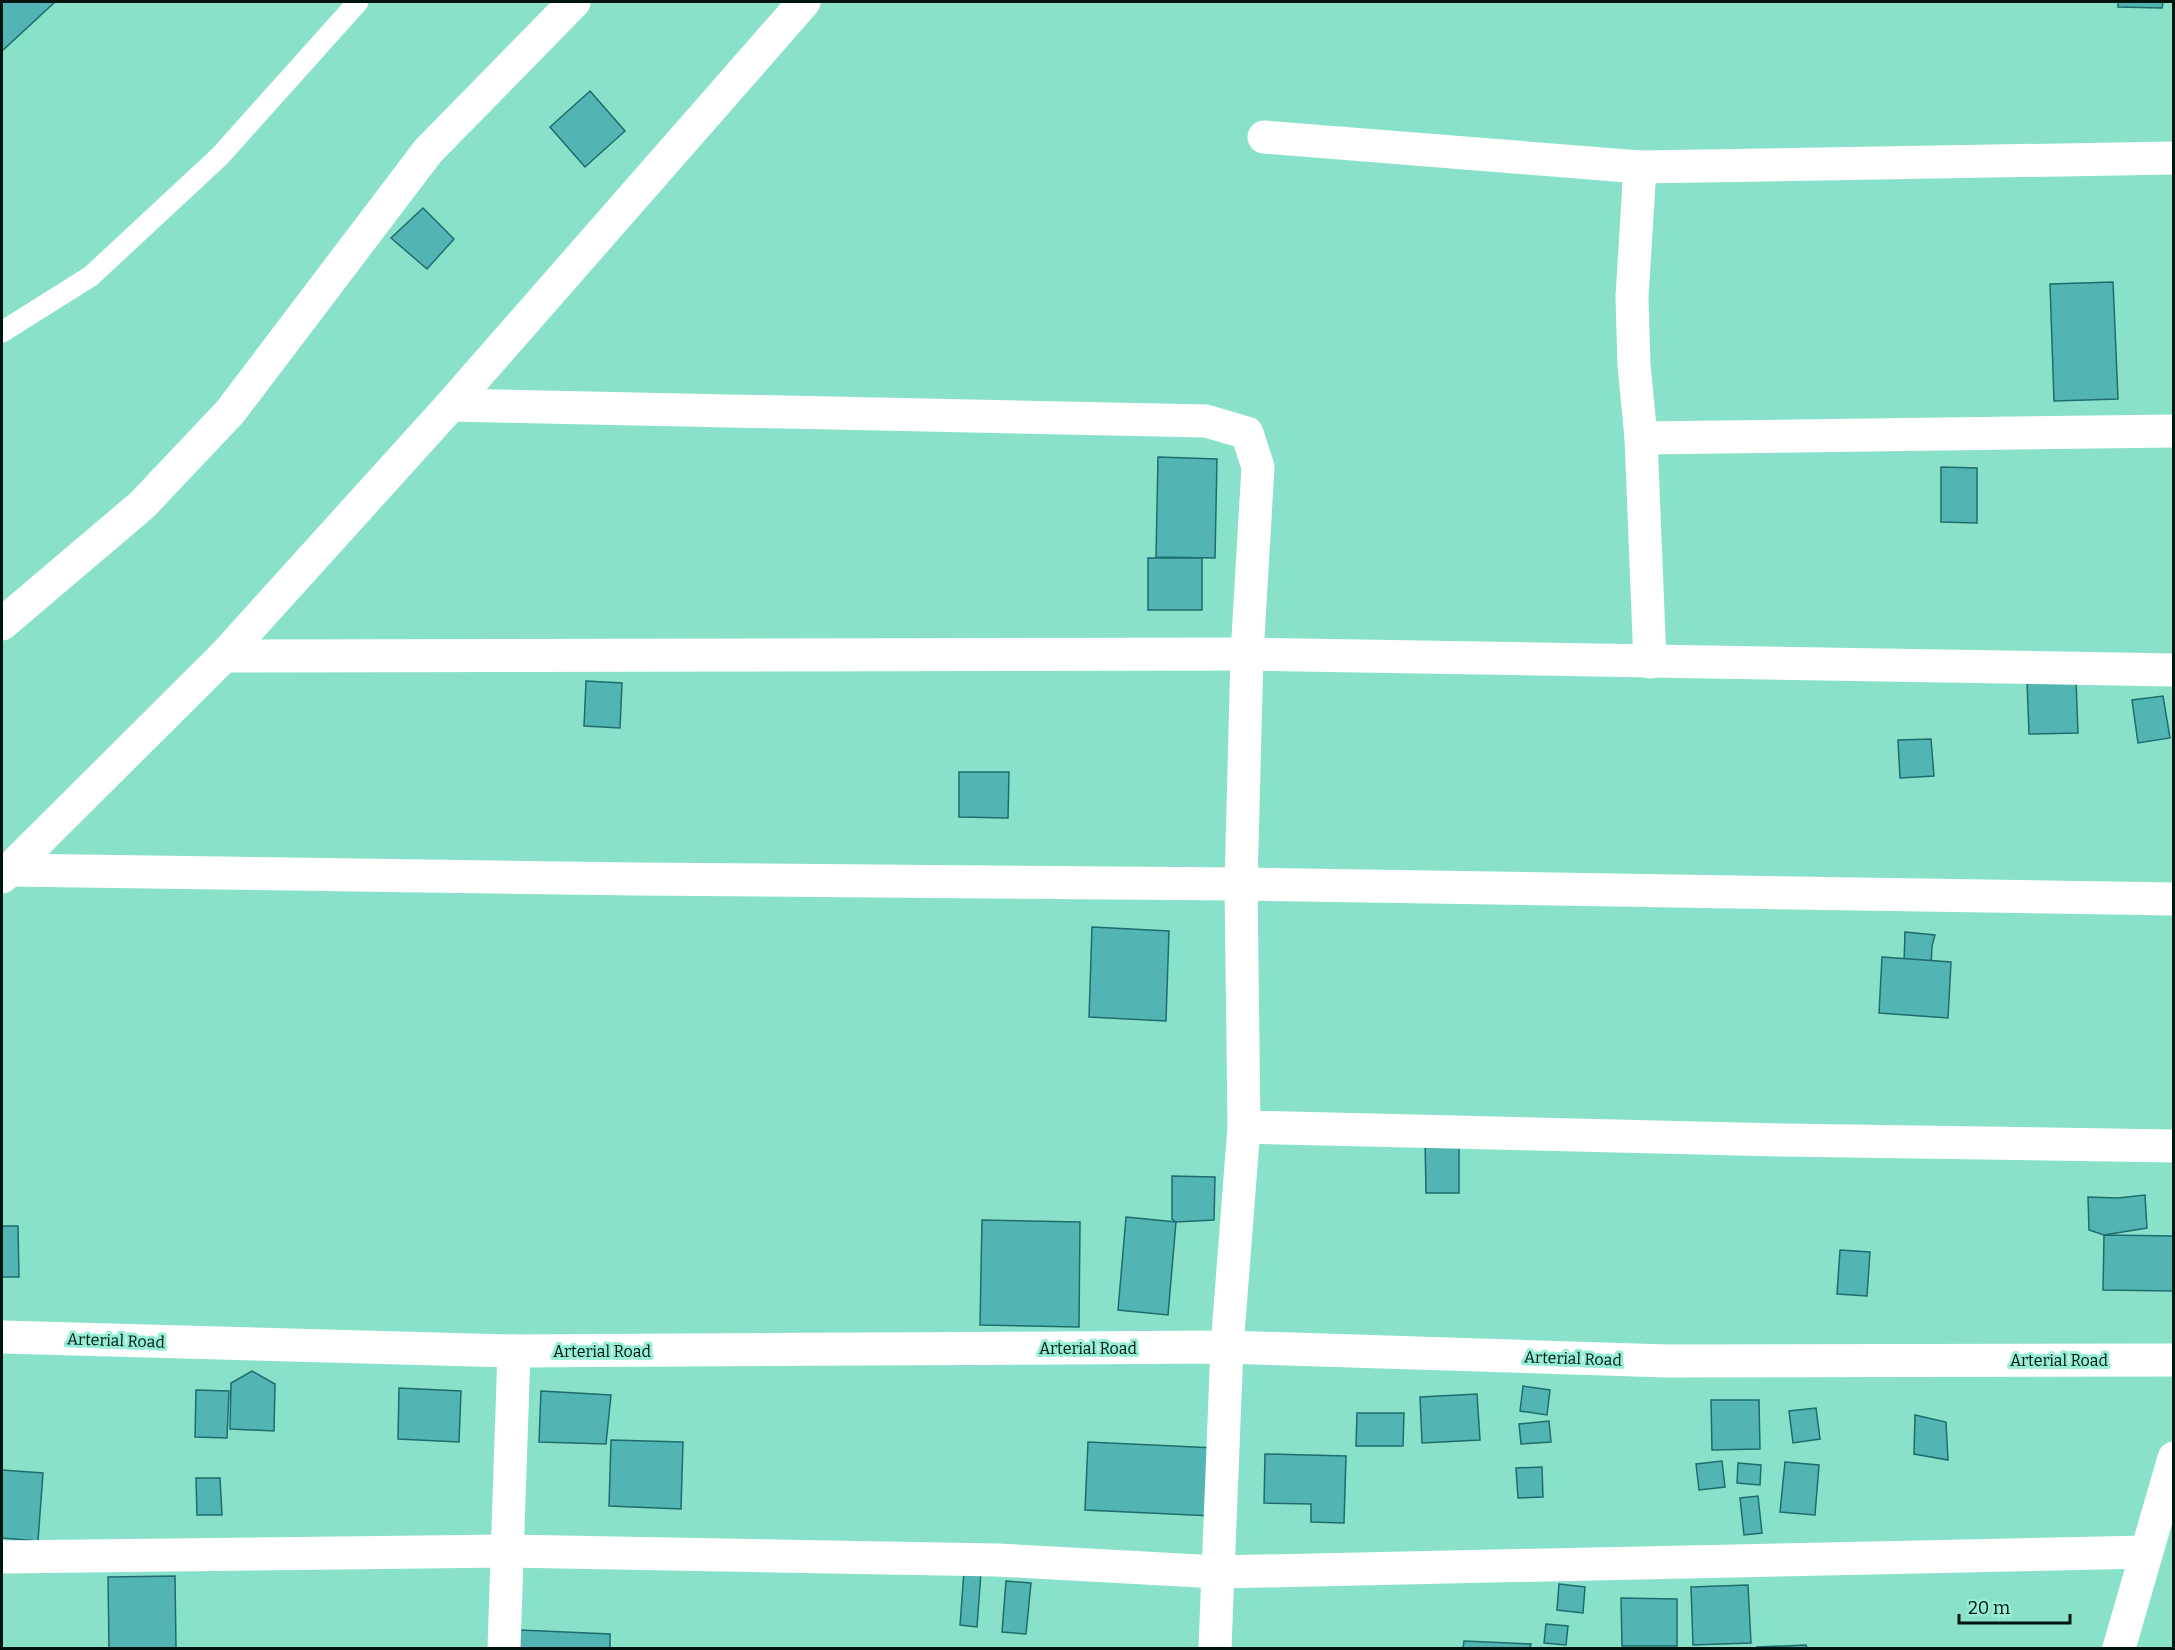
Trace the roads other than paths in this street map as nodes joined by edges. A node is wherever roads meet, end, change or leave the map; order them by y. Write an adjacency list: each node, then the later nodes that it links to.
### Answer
1 (358, 2): 7 (lane)
2 (574, 2): 11 (street)
3 (804, 2): 8 (street)
4 (1264, 137): 6 (street)
5 (2174, 158): 6 (street)
6 (1640, 167): 10 (street)
7 (2, 332)
8 (451, 405): 12 (street); 13 (street)
9 (2174, 431): 10 (street)
10 (1641, 438): 14 (street)
11 (2, 624)
12 (1247, 654): 13 (street); 14 (street); 17 (street)
13 (224, 656): 16 (street)
14 (1650, 662): 15 (street)
15 (2174, 670)
16 (5, 873): 17 (street)
17 (1241, 884): 18 (street); 19 (street)
18 (2174, 899)
19 (1244, 1127): 20 (street); 22 (street)
20 (2174, 1146)
21 (2, 1337): 23 (street, Arterial Road)
22 (1227, 1347): 23 (street, Arterial Road); 24 (street, Arterial Road); 29 (street)
23 (514, 1351): 26 (street)
24 (2174, 1359)
25 (2174, 1458): 27 (street)
26 (507, 1551): 28 (street); 29 (street); 30 (street)
27 (2146, 1552): 29 (street); 32 (street)
28 (2, 1557)
29 (1218, 1572): 31 (street)
30 (504, 1648)
31 (1215, 1648)
32 (2119, 1648)

